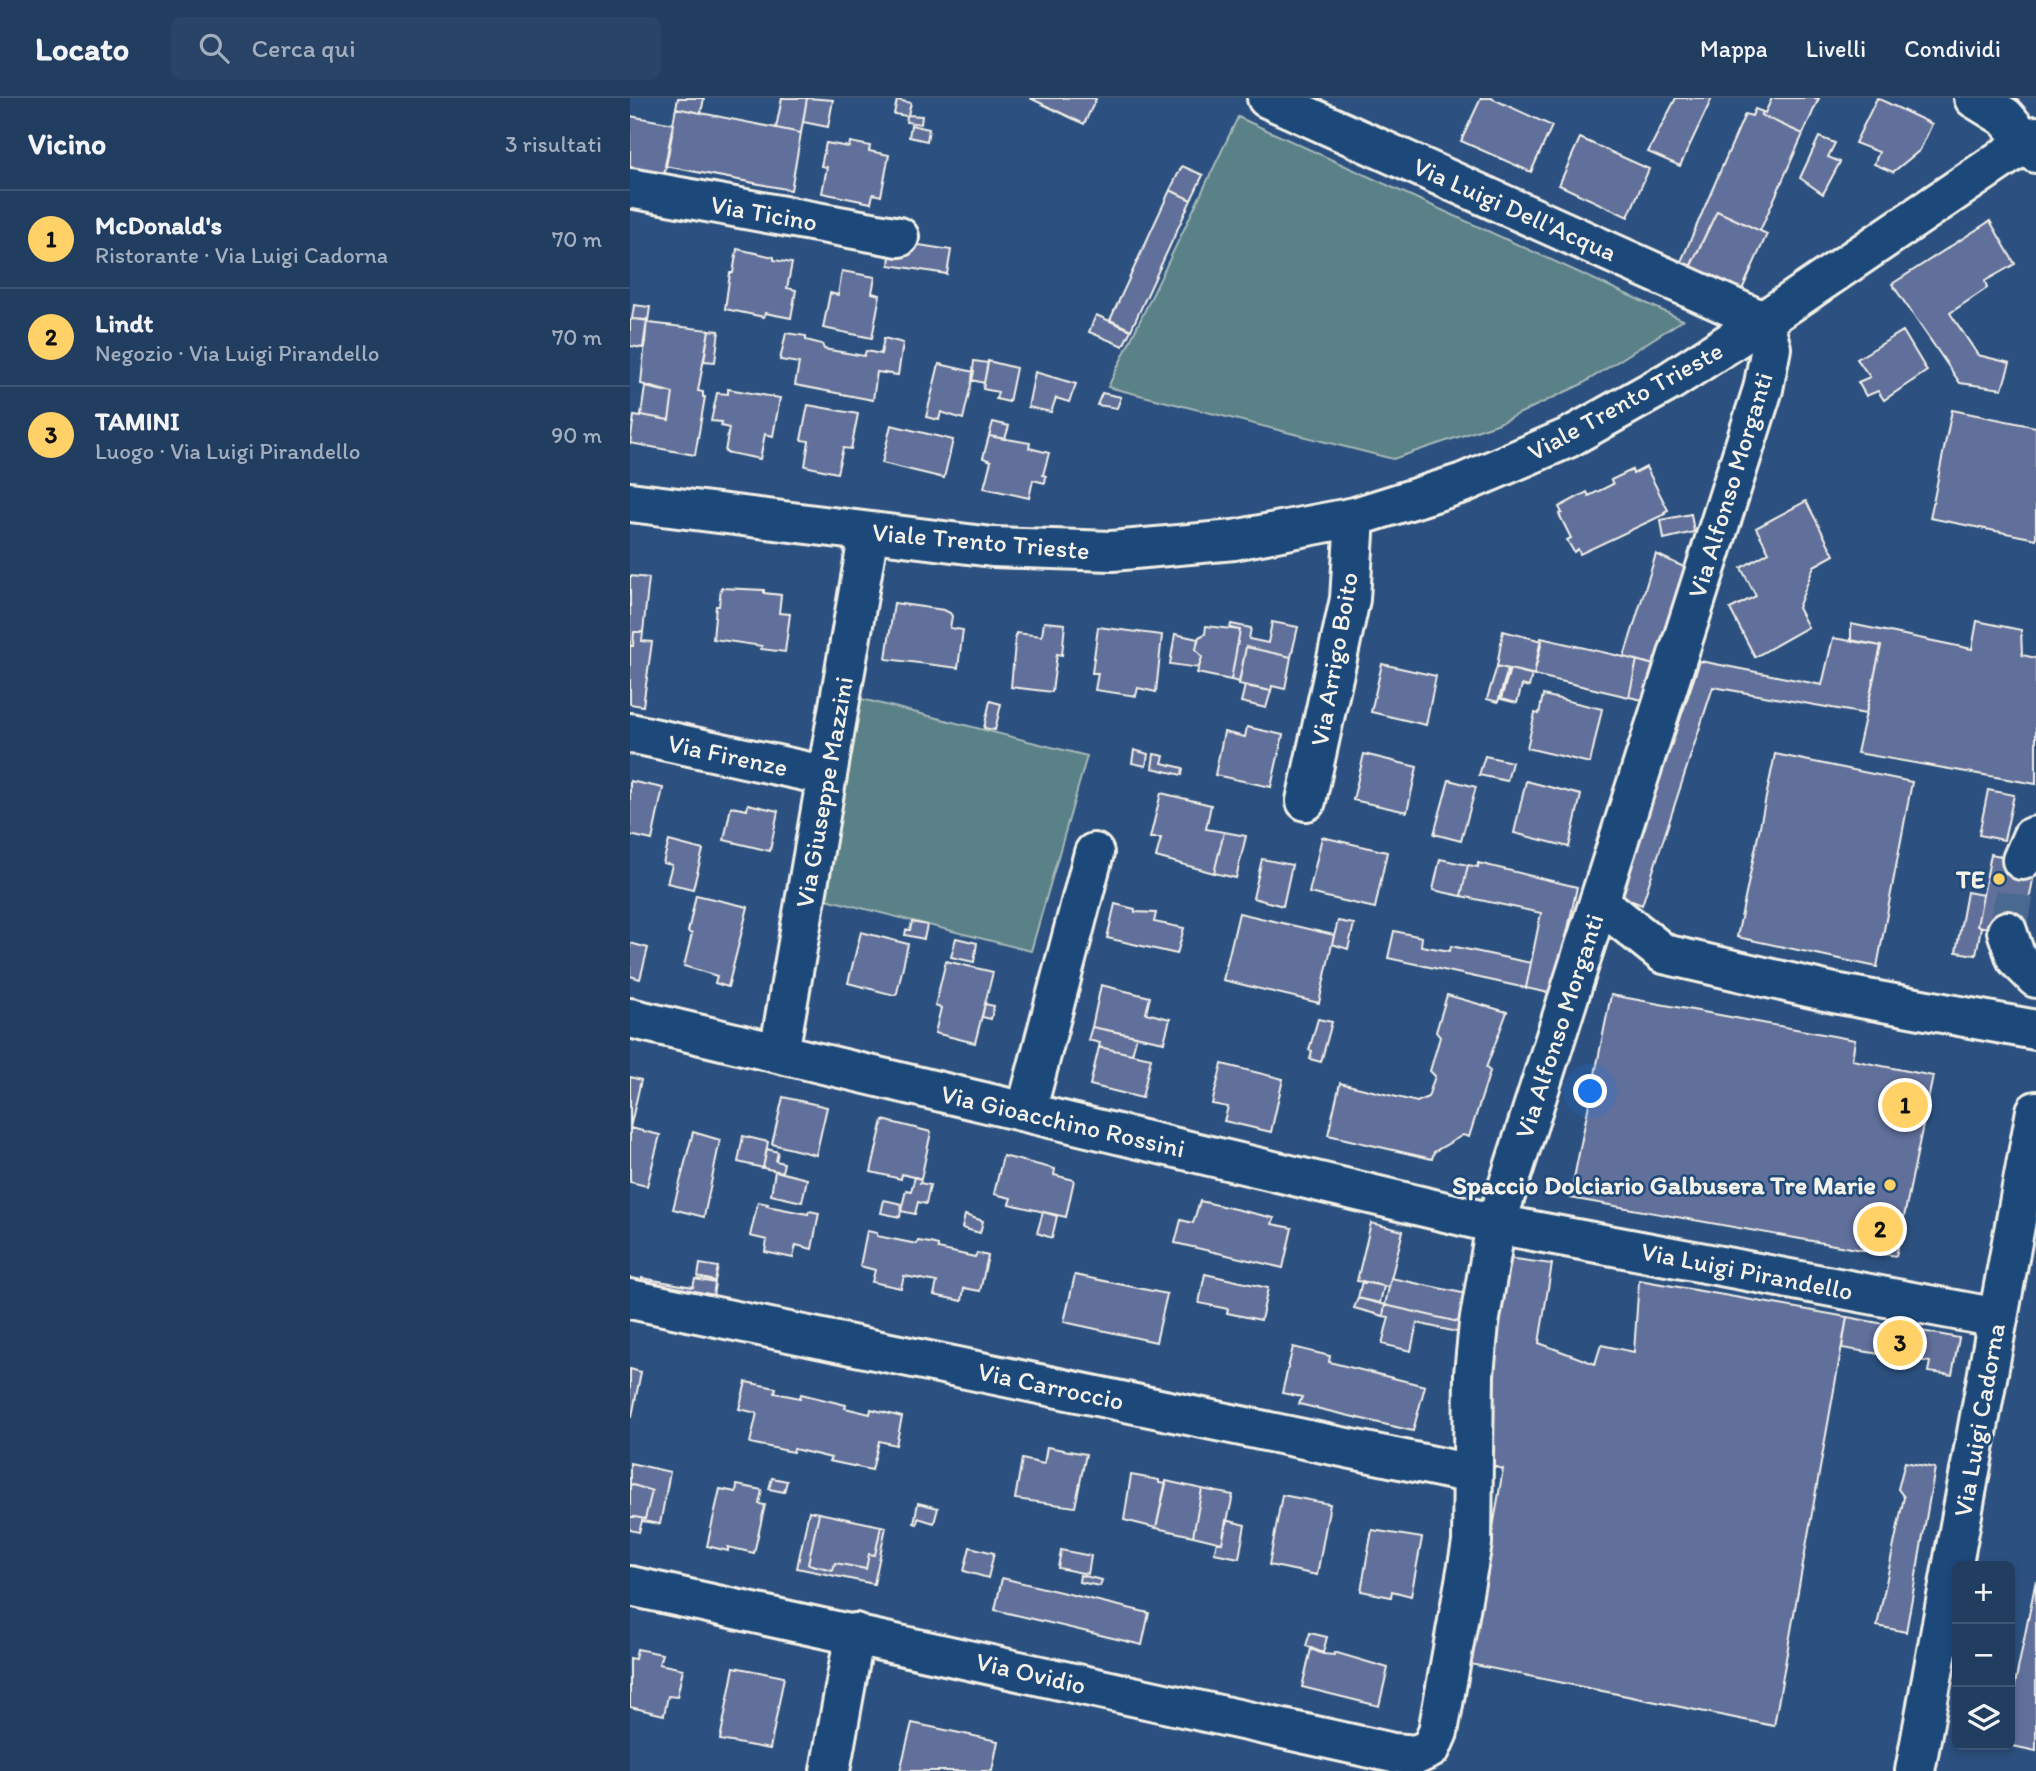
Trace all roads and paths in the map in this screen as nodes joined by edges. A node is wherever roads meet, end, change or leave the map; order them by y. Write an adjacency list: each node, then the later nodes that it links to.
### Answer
1 (1267, 98): 6 (street, Via Luigi Dell'Acqua)
2 (1974, 98): 3 (street)
3 (2033, 144): 6 (street, Viale Trento Trieste)
4 (630, 188): 5 (street, Via Ticino)
5 (899, 237)
6 (1763, 321): 8 (street, Viale Trento Trieste); 14 (street, Via Alfonso Morganti)
7 (630, 502): 9 (street, Viale Trento Trieste)
8 (1355, 517): 9 (street, Viale Trento Trieste); 12 (street, Via Arrigo Boito)
9 (869, 532): 11 (street, Via Giuseppe Mazzini)
10 (630, 733): 11 (street, Via Firenze)
11 (827, 776): 19 (street, Via Giuseppe Mazzini)
12 (1306, 800)
13 (1094, 853): 21 (street)
14 (1599, 902): 18 (street); 23 (street, Via Alfonso Morganti)
15 (2007, 932): 16 (street)
16 (2036, 978)
17 (630, 1017): 19 (street, Via Gioacchino Rossini)
18 (2036, 1030)
19 (779, 1053): 21 (street, Via Gioacchino Rossini)
20 (2036, 1111): 25 (street, Via Luigi Cadorna)
21 (1026, 1112): 23 (street, Via Gioacchino Rossini)
22 (2036, 1223): 27 (street, Via Luigi Cadorna)
23 (1496, 1224): 25 (street, Via Luigi Pirandello); 26 (street, Via Alfonso Morganti)
24 (630, 1299): 26 (street, Via Carroccio)
25 (1998, 1318): 33 (street, Via Luigi Cadorna)
26 (1472, 1474): 31 (street, Via Alfonso Morganti)
27 (1970, 1561)
28 (630, 1586): 29 (street, Via Ovidio)
29 (855, 1633): 31 (street, Via Ovidio); 32 (street)
30 (1952, 1650): 34 (street)
31 (1431, 1748)
32 (830, 1771)
33 (1915, 1771)
34 (1928, 1771)

